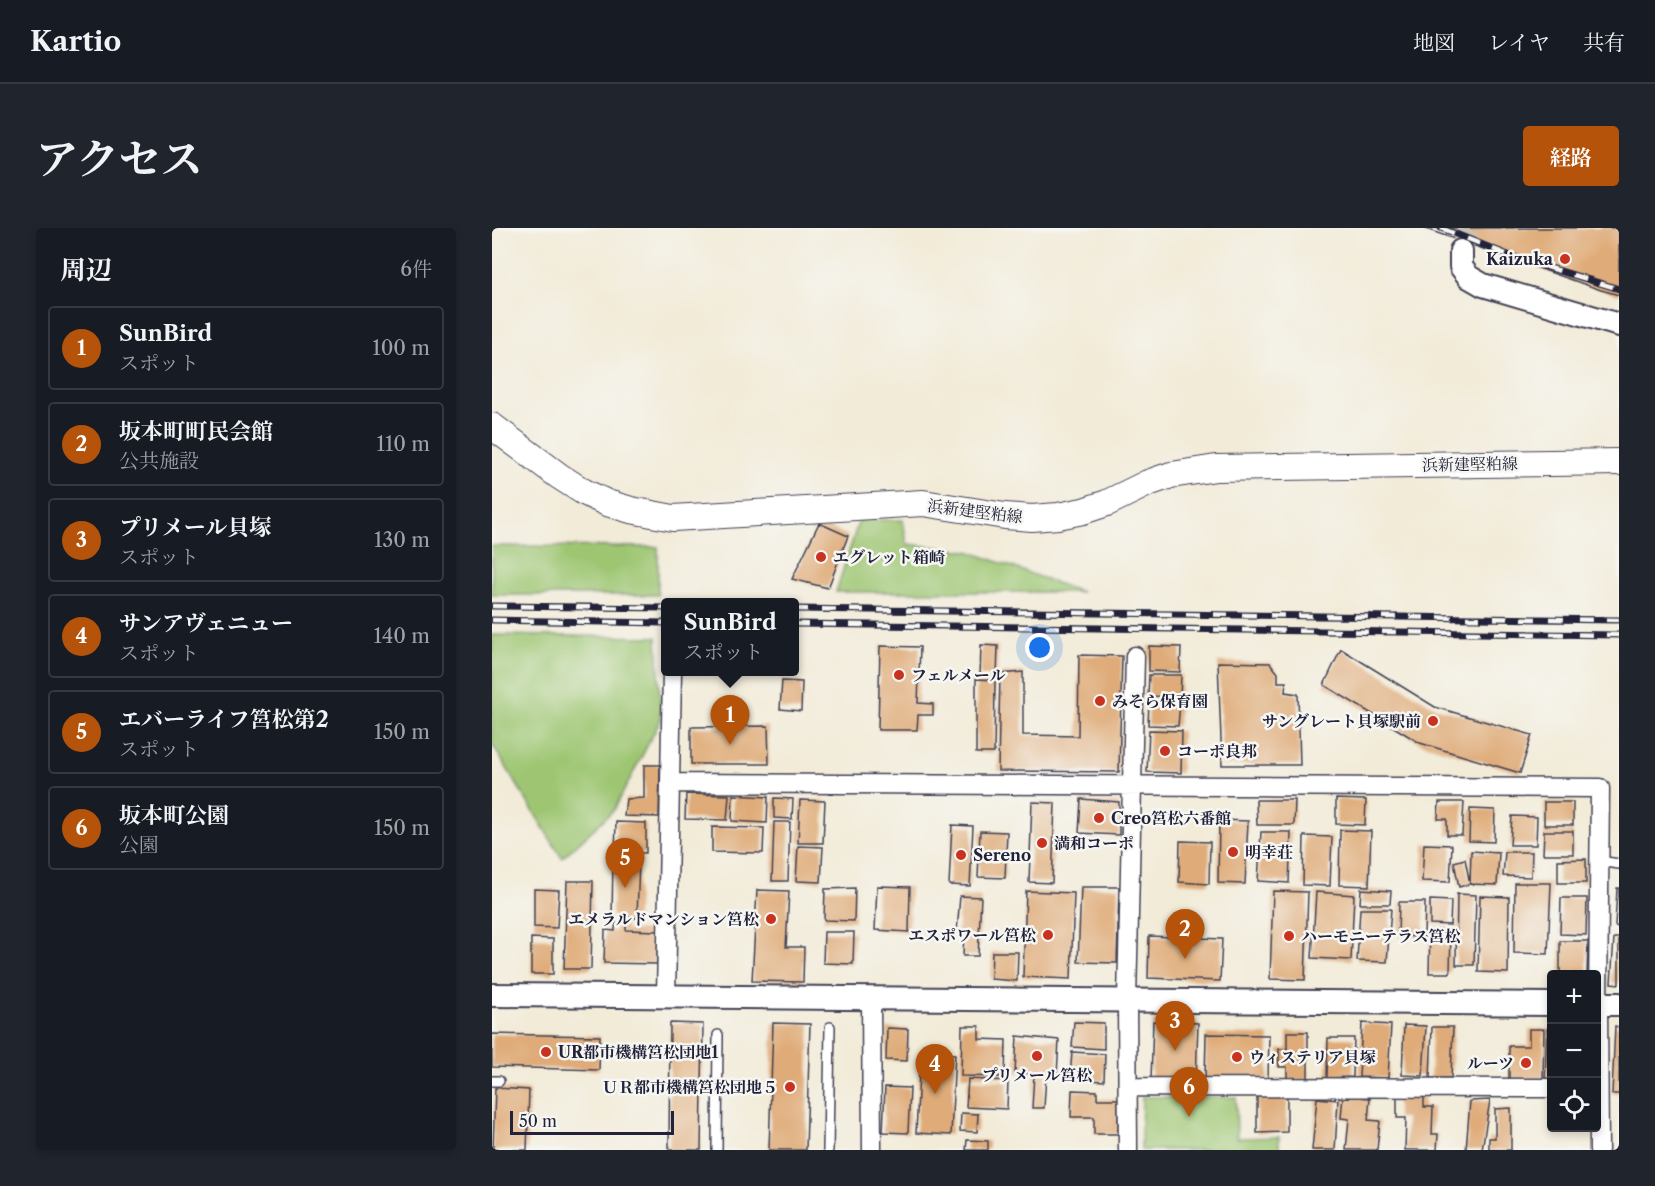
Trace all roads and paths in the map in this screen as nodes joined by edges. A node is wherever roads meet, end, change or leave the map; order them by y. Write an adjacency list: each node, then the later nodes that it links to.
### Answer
1 (1461, 251): 2 (street)
2 (1619, 325)
3 (492, 426): 4 (main road, 浜新建堅粕線)
4 (1619, 462)
5 (1135, 656): 8 (street)
6 (672, 676): 7 (street)
7 (670, 783): 8 (street); 12 (street)
8 (1131, 785): 9 (street); 14 (street)
9 (1599, 861): 10 (lane); 16 (street)
10 (1619, 864)
11 (492, 995): 12 (street)
12 (666, 996): 13 (street)
13 (871, 998): 14 (street); 25 (street)
14 (1127, 1000): 15 (street); 20 (street)
15 (1547, 1004)
16 (1604, 1004): 19 (street)
17 (830, 1027): 24 (lane)
18 (718, 1035): 23 (lane)
19 (1598, 1078)
20 (1128, 1087): 21 (street); 26 (street)
21 (1547, 1088)
22 (1598, 1132): 27 (street)
23 (717, 1150)
24 (828, 1150)
25 (872, 1150)
26 (1128, 1150)
27 (1599, 1150)

